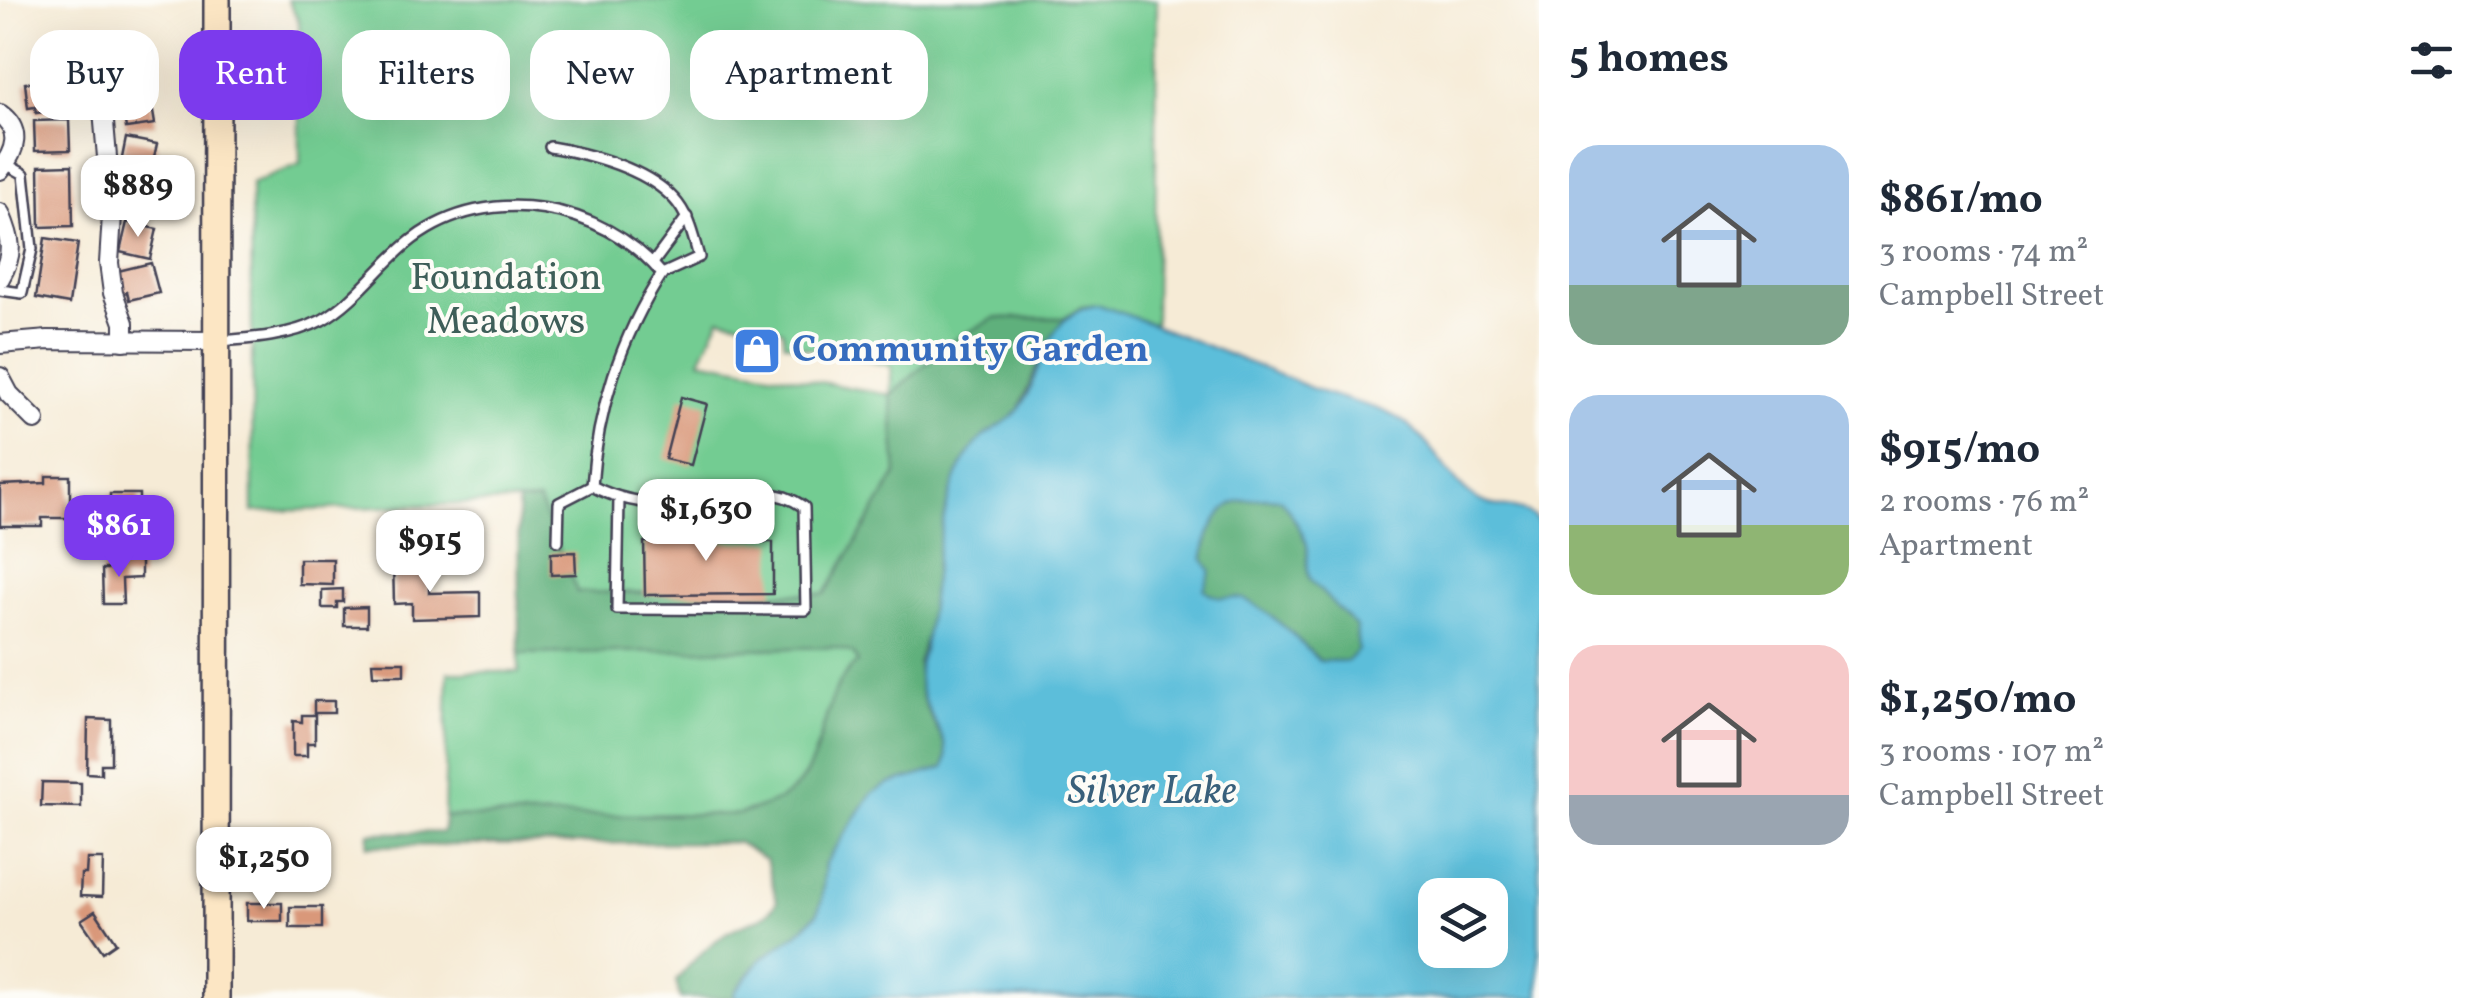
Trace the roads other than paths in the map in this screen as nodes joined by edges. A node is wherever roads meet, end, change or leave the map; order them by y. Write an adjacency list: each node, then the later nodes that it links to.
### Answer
1 (217, 0): 13 (main road)
2 (0, 114): 5 (street)
3 (104, 120): 12 (street)
4 (550, 147): 7 (lane)
5 (3, 167): 11 (lane)
6 (0, 213): 10 (street)
7 (686, 217): 8 (lane); 9 (lane)
8 (652, 263): 9 (lane); 13 (lane)
9 (662, 274): 17 (lane)
10 (0, 278)
11 (0, 290)
12 (124, 341): 13 (street); 14 (street)
13 (215, 341): 20 (main road)
14 (0, 344)
15 (0, 377): 16 (street)
16 (35, 420)
17 (592, 486): 18 (lane); 19 (lane)
18 (619, 498): 18 (lane)
19 (558, 541)
20 (216, 998)

